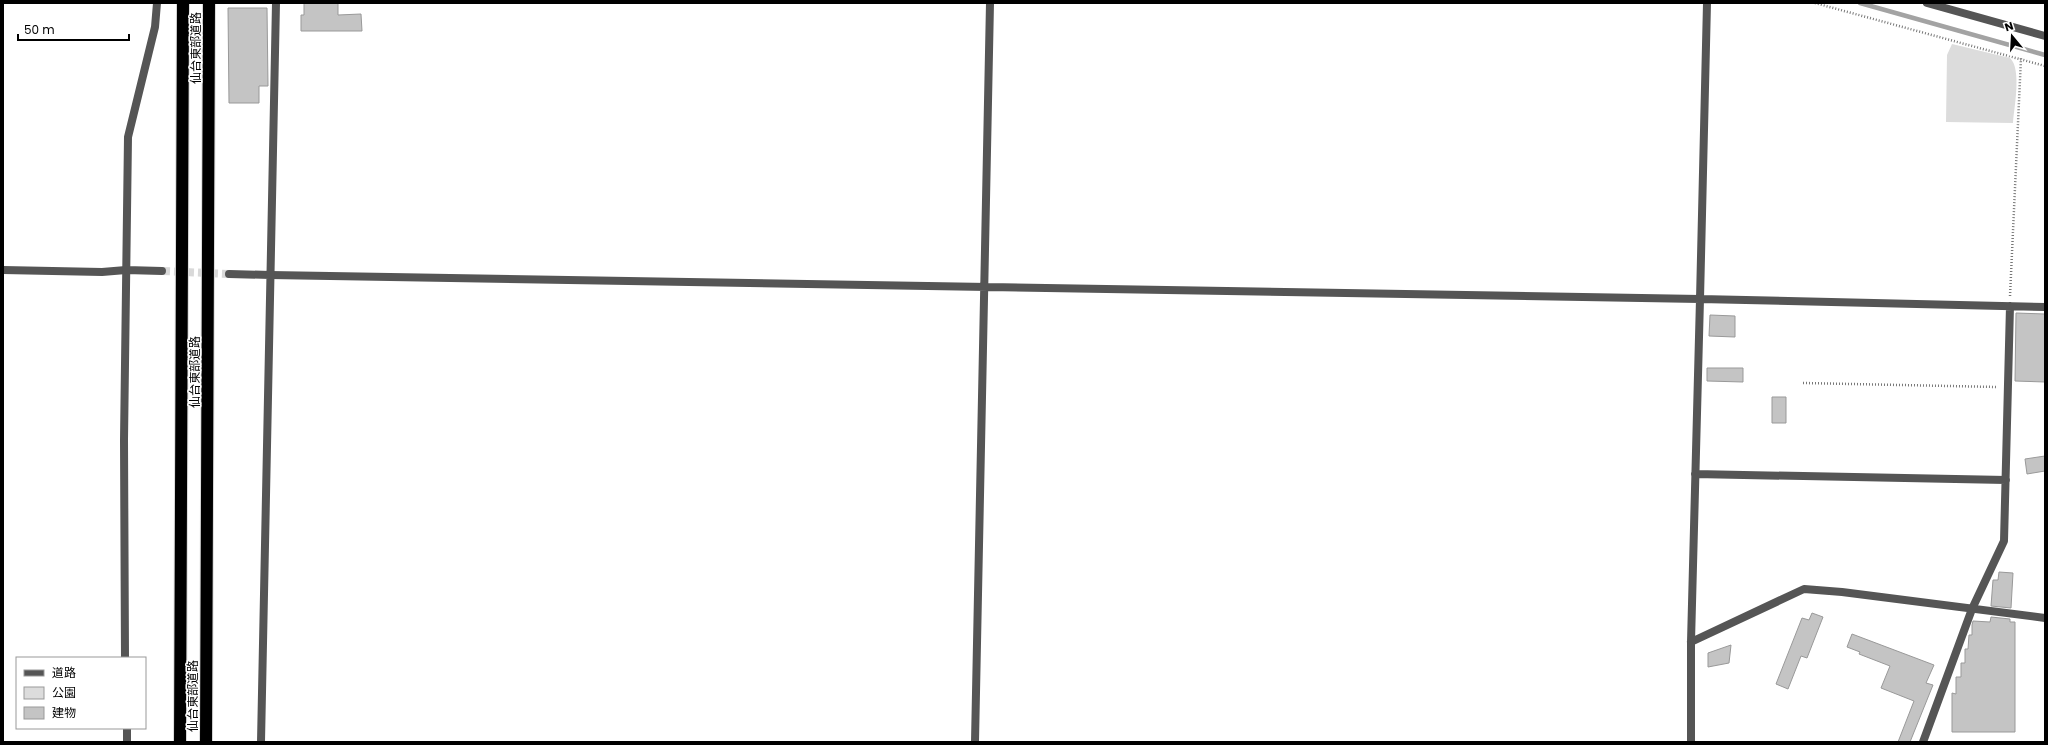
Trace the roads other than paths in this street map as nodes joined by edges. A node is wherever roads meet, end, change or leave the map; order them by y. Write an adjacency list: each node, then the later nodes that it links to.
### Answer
1 (157, 3): 10 (street)
2 (183, 3): 26 (highway, 仙台東部道路)
3 (209, 3): 27 (highway, 仙台東部道路)
4 (276, 3): 13 (street)
5 (990, 3): 14 (street)
6 (1707, 3): 15 (street)
7 (1927, 3): 8 (street)
8 (2045, 36)
9 (3, 270): 10 (street)
10 (126, 270): 11 (street); 23 (street)
11 (162, 271)
12 (229, 274): 13 (street)
13 (270, 276): 14 (street); 28 (street)
14 (985, 288): 15 (street); 29 (street)
15 (1700, 300): 16 (street); 18 (street)
16 (2010, 306): 17 (street); 19 (street)
17 (2045, 307)
18 (1695, 474): 19 (street); 22 (street)
19 (2006, 480): 20 (street)
20 (1972, 609): 21 (street); 22 (street); 31 (street)
21 (2045, 618)
22 (1691, 642): 30 (street)
23 (125, 657)
24 (127, 729): 25 (street)
25 (127, 742)
26 (180, 742)
27 (206, 742)
28 (262, 742)
29 (975, 742)
30 (1691, 742)
31 (1922, 742)

